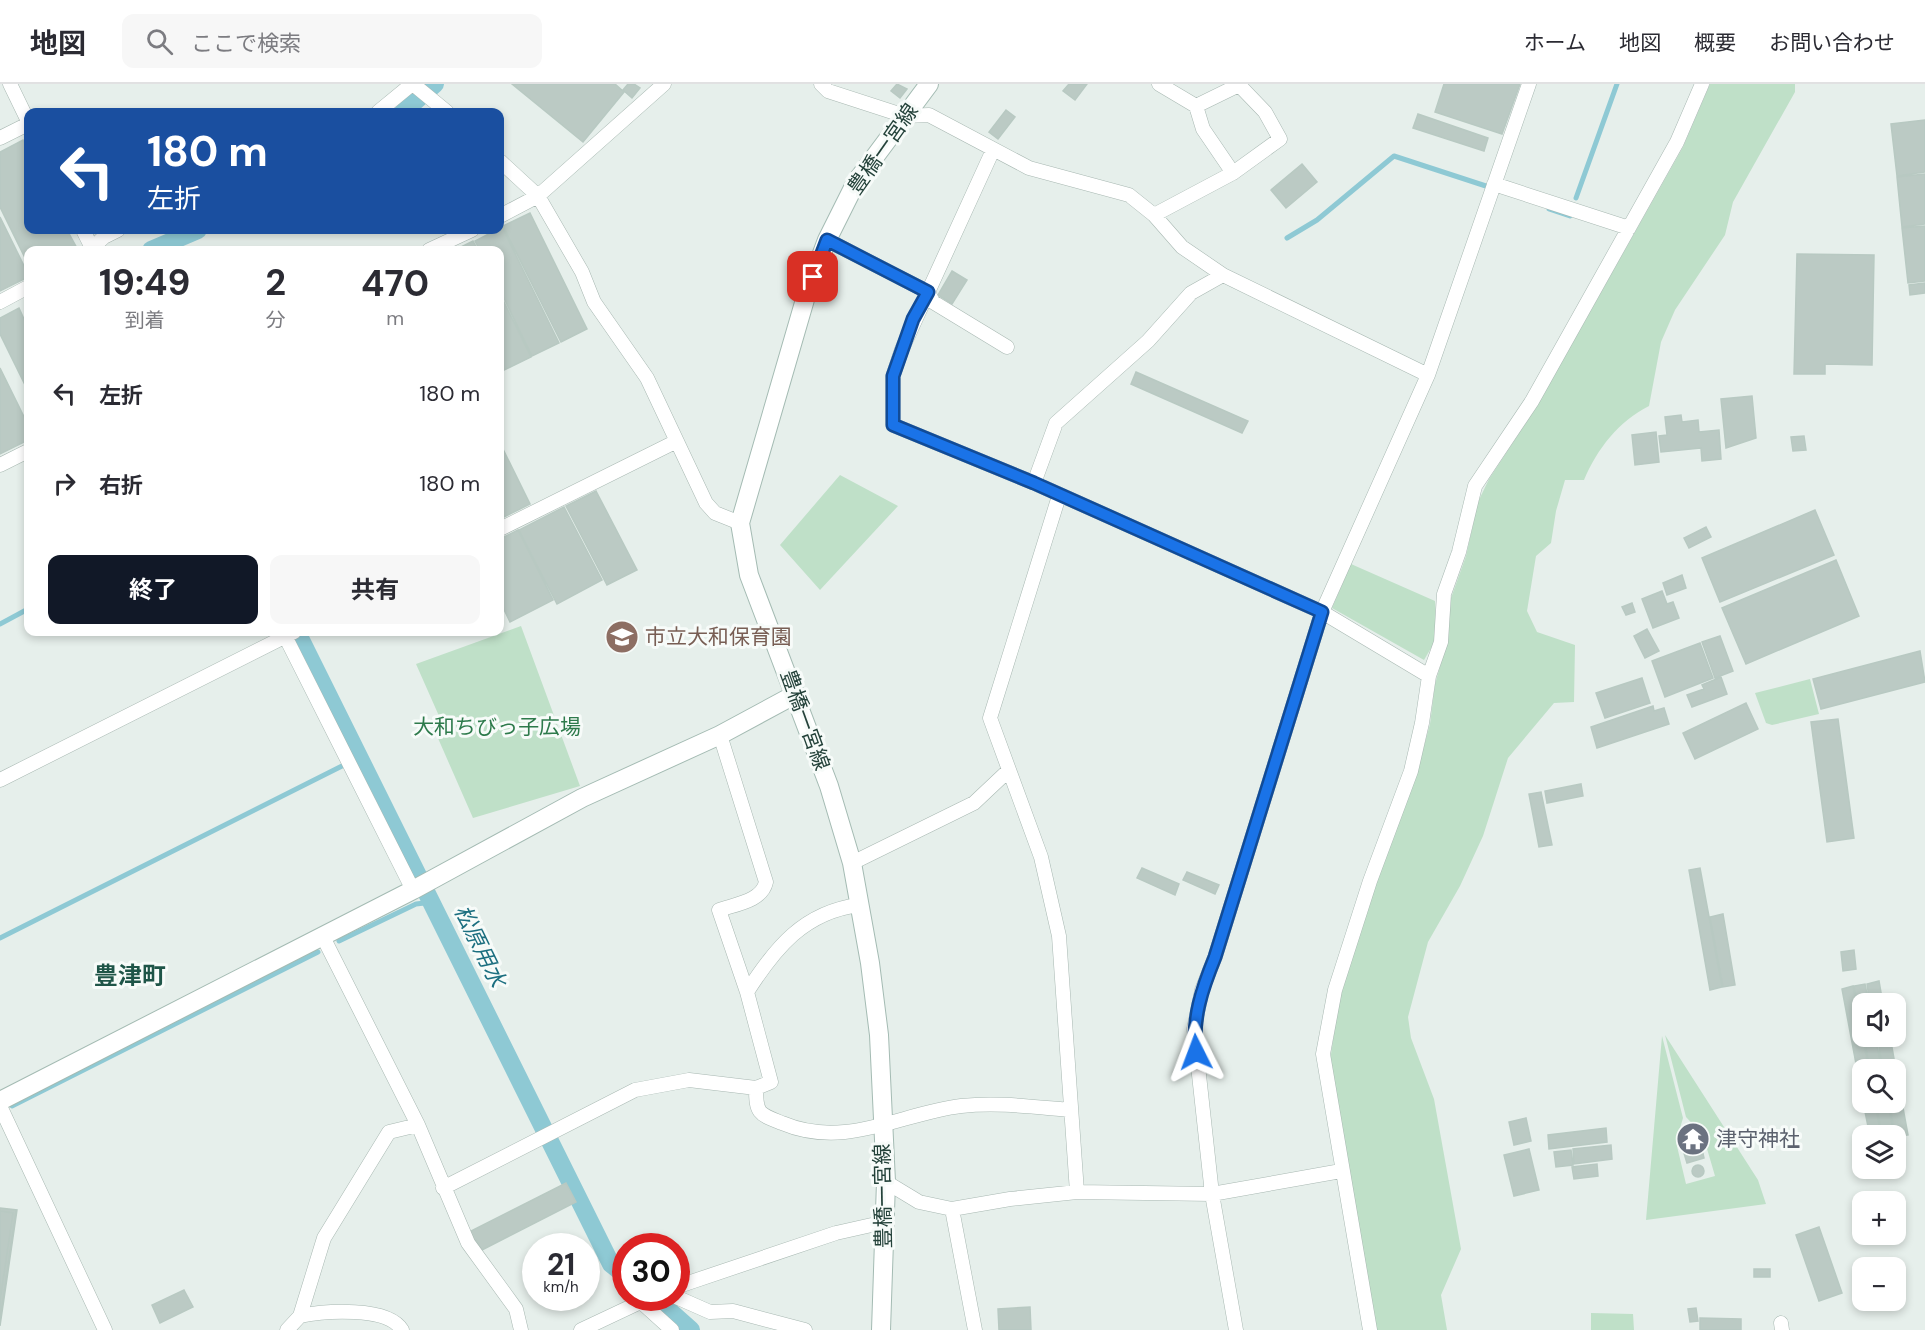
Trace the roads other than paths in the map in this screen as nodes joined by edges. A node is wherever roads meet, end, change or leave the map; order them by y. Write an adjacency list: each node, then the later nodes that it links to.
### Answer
1 (10, 84): 12 (street)
2 (413, 84): 10 (street); 11 (street)
3 (664, 84): 20 (street)
4 (821, 84): 13 (street)
5 (929, 84): 13 (main road, 豊橋一宮線)
6 (1159, 84): 9 (street)
7 (1528, 84): 19 (street)
8 (1702, 84): 23 (street)
9 (1196, 106): 18 (street); 18 (street)
10 (383, 108)
11 (442, 108)
12 (24, 114)
13 (905, 116): 16 (street); 26 (main road, 豊橋一宮線)
14 (24, 124): 15 (street)
15 (0, 138)
16 (993, 150): 22 (street); 31 (street)
17 (504, 165): 20 (street)
18 (1233, 173): 22 (street)
19 (1494, 184): 23 (street); 34 (street)
20 (538, 196): 21 (street); 35 (street)
21 (504, 214)
22 (1154, 215): 29 (street)
23 (1629, 228): 45 (street)
24 (113, 234): 27 (street)
25 (463, 234): 28 (street)
26 (827, 240): 31 (street); 40 (main road, 豊橋一宮線)
27 (96, 246)
28 (437, 246)
29 (1223, 275): 34 (street); 38 (street)
30 (24, 289): 32 (street)
31 (928, 292): 33 (street); 38 (street)
32 (0, 302)
33 (1007, 347)
34 (1428, 375): 42 (street)
35 (675, 442): 40 (street); 41 (street)
36 (24, 453): 37 (street)
37 (0, 465)
38 (1034, 483): 39 (street)
39 (1059, 496): 42 (street); 48 (street)
40 (740, 523): 46 (main road, 豊橋一宮線)
41 (504, 527)
42 (1322, 612): 45 (street); 65 (street)
43 (282, 636): 49 (street)
44 (289, 636): 51 (street)
45 (1429, 676): 61 (street)
46 (796, 694): 47 (main road); 50 (main road, 豊橋一宮線)
47 (720, 735): 51 (main road); 54 (street)
48 (1009, 770): 50 (street); 58 (street)
49 (0, 780)
50 (852, 863): 52 (main road, 豊橋一宮線)
51 (413, 890): 53 (main road)
52 (859, 905): 54 (street); 60 (main road, 豊橋一宮線)
53 (322, 935): 56 (main road); 59 (street)
54 (747, 992): 55 (street)
55 (756, 1088): 60 (street); 63 (street)
56 (0, 1101)
57 (0, 1106): 73 (street)
58 (1071, 1110): 60 (street); 64 (street)
59 (418, 1125): 63 (street); 72 (street)
60 (882, 1127): 62 (main road, 豊橋一宮線)
61 (1341, 1171): 65 (street); 83 (street)
62 (886, 1182): 66 (street); 67 (main road, 豊橋一宮線)
63 (443, 1188): 76 (street)
64 (1077, 1192): 65 (street); 66 (street)
65 (1212, 1194): 82 (street)
66 (952, 1209): 81 (street)
67 (885, 1222): 68 (street); 80 (main road, 豊橋一宮線)
68 (690, 1282)
69 (690, 1303): 79 (street)
70 (621, 1311): 77 (street)
71 (654, 1311): 78 (street)
72 (300, 1316): 74 (street); 75 (street)
73 (105, 1330)
74 (287, 1330)
75 (402, 1330)
76 (521, 1330)
77 (581, 1330)
78 (672, 1330)
79 (805, 1330)
80 (881, 1330)
81 (975, 1330)
82 (1236, 1330)
83 (1370, 1330)

